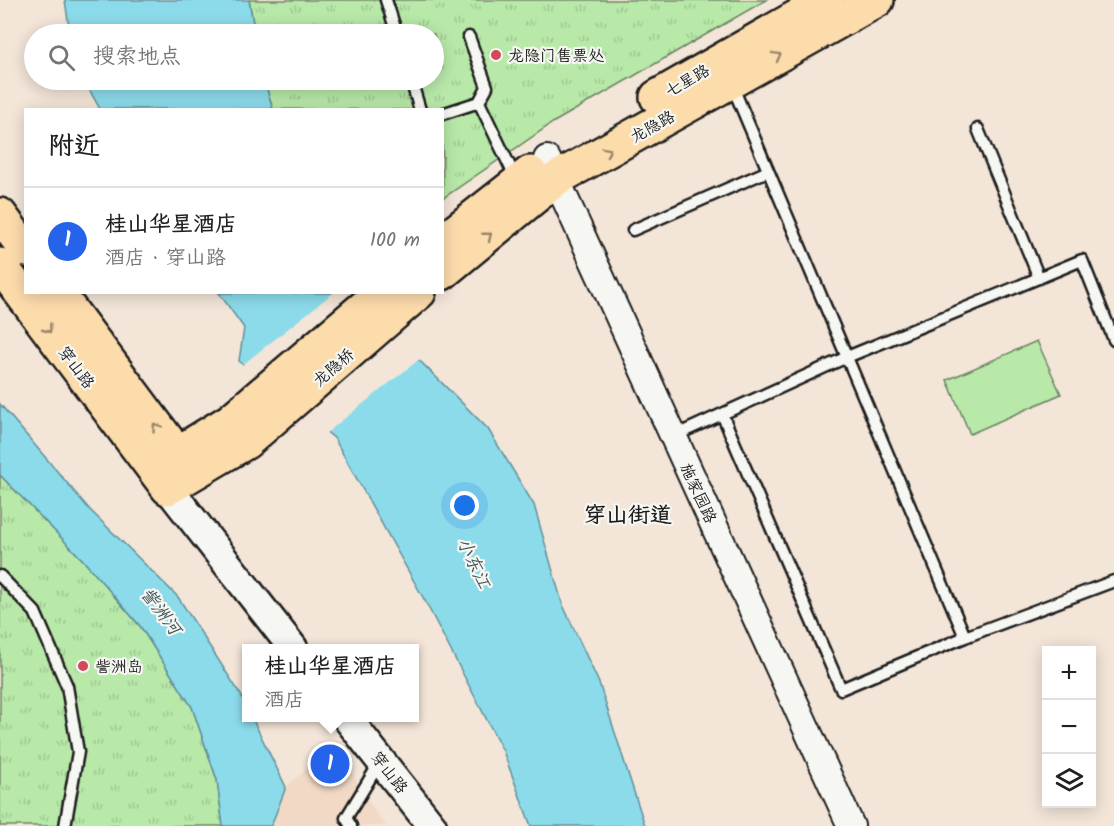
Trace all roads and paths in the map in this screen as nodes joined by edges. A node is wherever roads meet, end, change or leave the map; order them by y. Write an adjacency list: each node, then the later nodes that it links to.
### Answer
1 (386, 0): 4 (lane)
2 (827, 0): 6 (main road, 七星路)
3 (877, 0): 6 (main road, 龙隐路, one-way to 3)
4 (394, 24)
5 (469, 37): 8 (lane)
6 (726, 71): 12 (main road, 龙隐路); 13 (lane)
7 (414, 90): 9 (lane)
8 (479, 102): 10 (lane); 14 (lane)
9 (419, 108)
10 (444, 113)
11 (978, 129): 21 (lane)
12 (552, 169): 14 (main road, 龙隐路); 20 (main road, 龙隐路, one-way to 12); 31 (street, 施家园路)
13 (768, 171): 16 (lane); 28 (lane)
14 (517, 182): 17 (main road, 龙隐路)
15 (0, 215): 18 (main road)
16 (633, 230)
17 (444, 240)
18 (24, 247)
19 (0, 265): 22 (main road, 穿山路, one-way to 22)
20 (444, 271)
21 (1039, 278): 27 (lane); 28 (lane)
22 (24, 294)
23 (24, 294): 32 (main road, 穿山路, one-way to 32)
24 (58, 294): 32 (main road, 穿山路, one-way to 24)
25 (380, 294): 30 (main road, 龙隐桥)
26 (416, 294): 30 (main road, 龙隐桥)
27 (1114, 340)
28 (847, 357): 29 (lane); 35 (lane)
29 (722, 414): 31 (lane); 35 (lane)
30 (238, 432): 32 (main road)
31 (673, 436): 42 (street, 施家园路)
32 (173, 471): 36 (main road, 穿山路)
33 (0, 576): 39 (lane)
34 (1114, 581): 35 (lane)
35 (965, 637)
36 (290, 644)
37 (351, 722): 38 (main road, 穿山路)
38 (381, 760): 40 (lane); 41 (main road, 穿山路)
39 (65, 826)
40 (351, 826)
41 (432, 826)
42 (851, 826)

